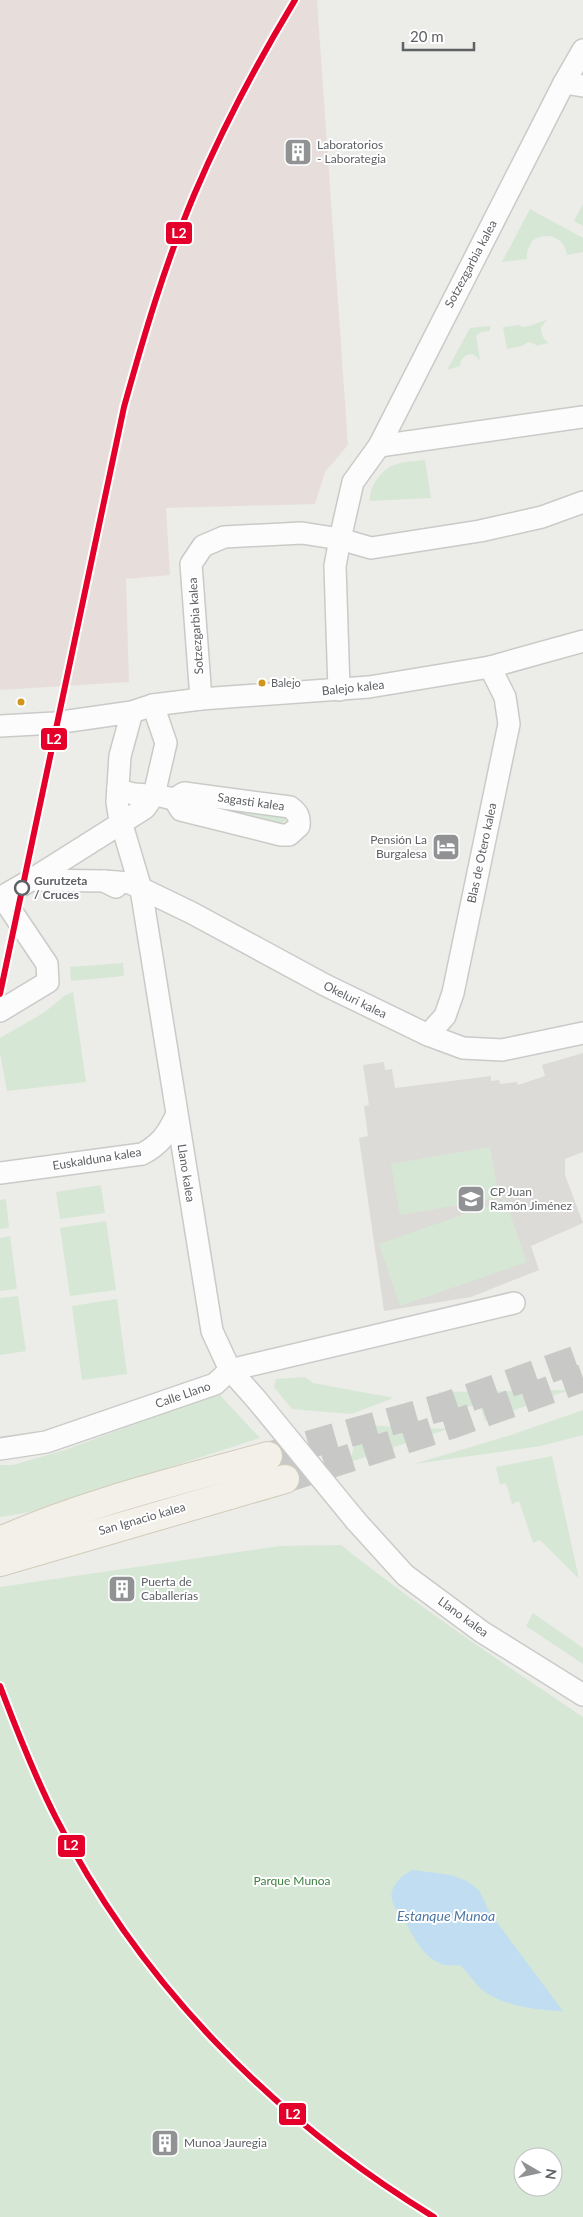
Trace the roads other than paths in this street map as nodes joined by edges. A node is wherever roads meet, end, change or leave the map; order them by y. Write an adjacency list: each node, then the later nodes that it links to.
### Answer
1 (583, 50): 2 (street, Sotzezgarbia kalea)
2 (574, 84): 4 (street, Sotzezgarbia kalea)
3 (583, 416): 4 (street)
4 (379, 446): 6 (street, Sotzezgarbia kalea)
5 (583, 502): 6 (street, Sotzezgarbia kalea)
6 (340, 539): 9 (street, Sotzezgarbia kalea); 10 (street, Sotzezgarbia kalea)
7 (583, 641): 8 (street, Balejo kalea)
8 (490, 667): 9 (street, Balejo kalea); 24 (street, Blas de Otero kalea)
9 (338, 690): 10 (street, Balejo kalea)
10 (201, 699): 11 (street, Balejo kalea)
11 (153, 705): 12 (street, Balejo kalea); 15 (street)
12 (132, 712): 13 (street, Balejo kalea); 14 (street, Llano kalea)
13 (0, 726)
14 (118, 788): 15 (street); 16 (street, Llano kalea)
15 (164, 797): 15 (street, Sagasti kalea); 16 (street)
16 (120, 823): 17 (street); 19 (street, Llano kalea)
17 (30, 880): 18 (street, Okeluri kalea); 20 (street)
18 (104, 881): 19 (street, Okeluri kalea); 21 (street)
19 (141, 889): 21 (street, Llano kalea); 24 (street, Okeluri kalea)
20 (1, 897): 22 (street)
21 (144, 917): 25 (street, Llano kalea)
22 (0, 1011)
23 (583, 1032): 24 (street, Okeluri kalea)
24 (428, 1035)
25 (176, 1116): 26 (street, Euskalduna kalea); 28 (street, Llano kalea)
26 (0, 1173)
27 (514, 1303): 28 (street)
28 (230, 1370): 29 (street, Calle Llano); 36 (street, Llano kalea, bridge)
29 (0, 1448)
30 (268, 1456): 32 (main road, San Ignacio kalea)
31 (285, 1479): 35 (main road, San Ignacio kalea)
32 (30, 1527): 33 (main road); 34 (main road, San Ignacio kalea)
33 (0, 1528)
34 (0, 1540)
35 (0, 1562)
36 (583, 1696)

